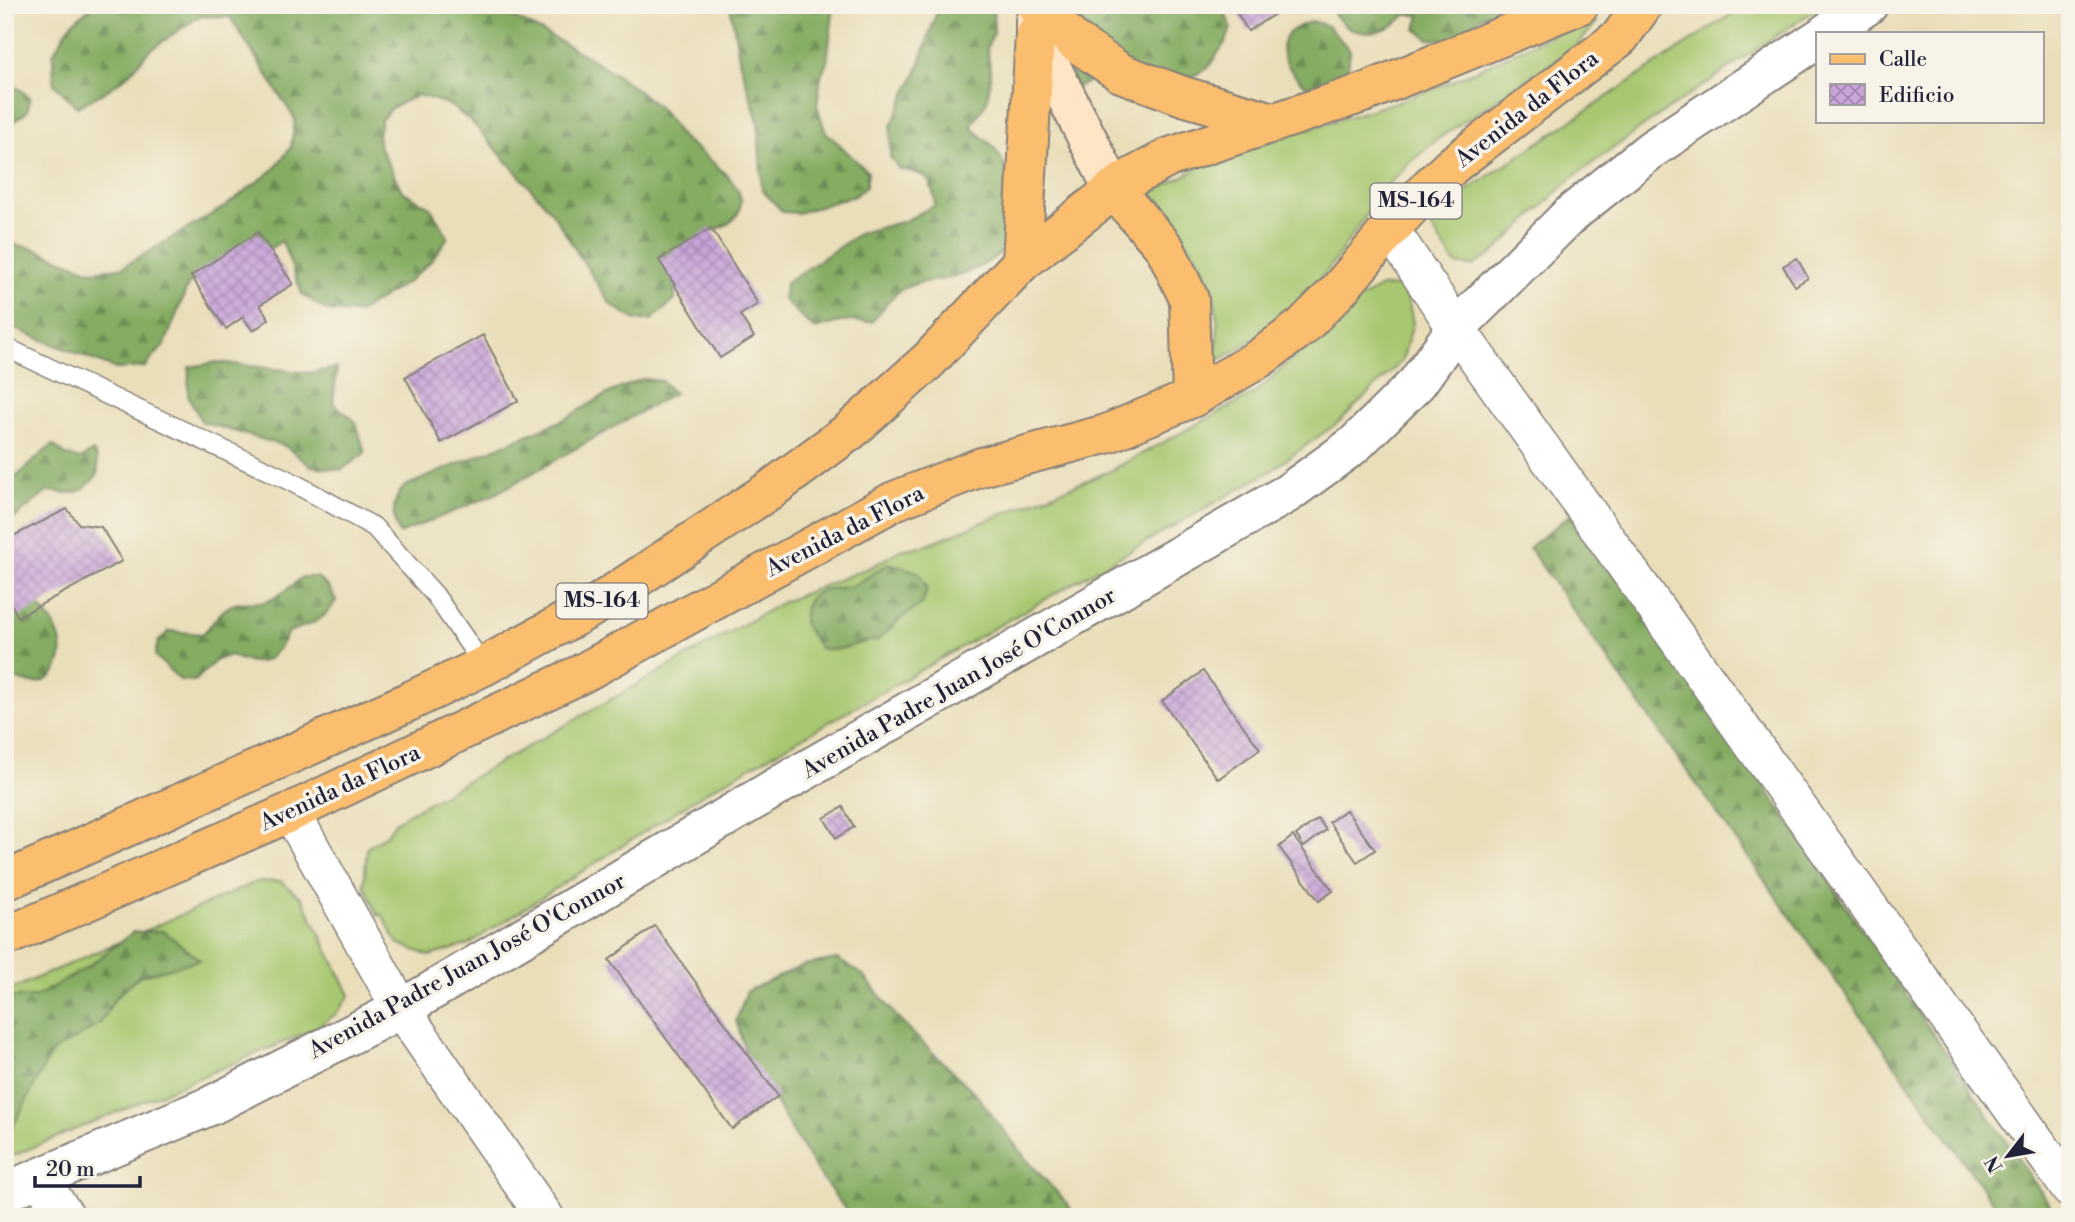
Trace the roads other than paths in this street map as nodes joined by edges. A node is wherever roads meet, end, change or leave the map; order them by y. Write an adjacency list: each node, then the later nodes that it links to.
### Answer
1 (1578, 5): 7 (main road, MS-164)
2 (1643, 5): 9 (main road, Avenida da Flora / MS-164)
3 (1868, 5): 5 (street)
4 (1035, 15): 7 (main road); 8 (main road); 10 (main road)
5 (1828, 32)
6 (1816, 40): 11 (street, Avenida Padre Juan José O'Connor)
7 (1273, 122): 8 (main road, MS-164)
8 (1113, 189): 10 (main road, MS-164); 13 (main road)
9 (1390, 229): 11 (street); 13 (main road, Avenida da Flora / MS-164)
10 (1022, 262): 14 (main road, MS-164)
11 (1456, 328): 18 (street, Avenida Padre Juan José O'Connor); 20 (street)
12 (5, 347): 14 (lane)
13 (1192, 398): 15 (main road, Avenida da Flora / MS-164)
14 (484, 666): 16 (main road, MS-164)
15 (291, 812): 17 (main road, Avenida da Flora / MS-164); 18 (street)
16 (5, 881)
17 (5, 937)
18 (401, 1009): 19 (street, Avenida Padre Juan José O'Connor); 22 (street)
19 (22, 1185): 21 (street)
20 (2070, 1189)
21 (66, 1217)
22 (545, 1217)

